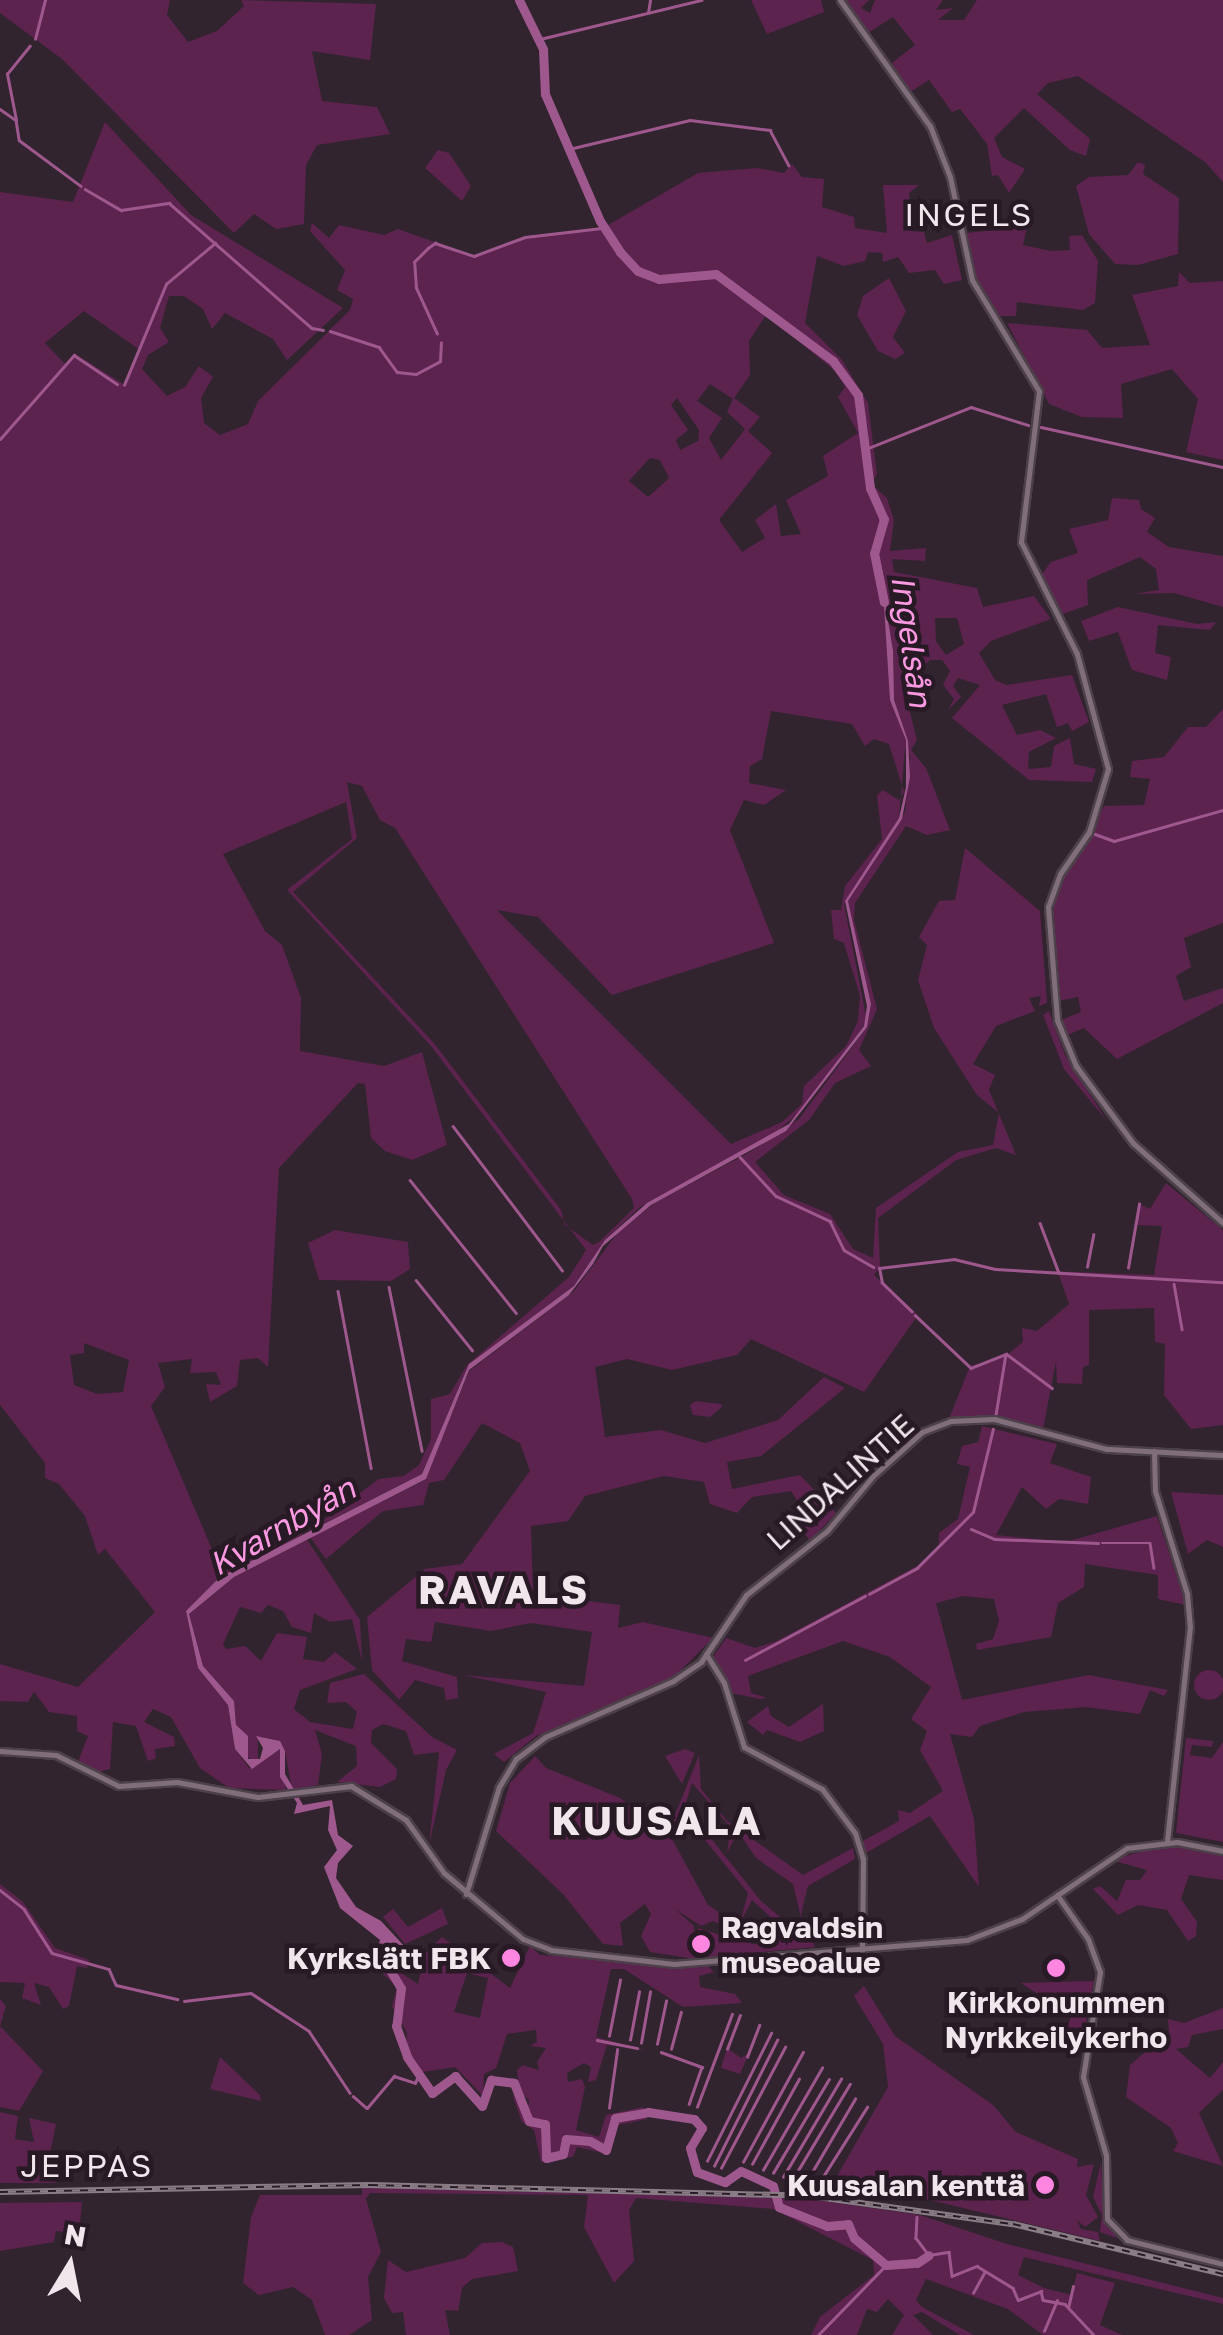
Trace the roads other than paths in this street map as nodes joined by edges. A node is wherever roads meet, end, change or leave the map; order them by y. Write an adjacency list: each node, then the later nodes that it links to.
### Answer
1 (840, 0): 2 (street)
2 (1223, 1223)
3 (1154, 1452): 4 (street, LINDALINTIE); 5 (street, LINDALINTIE); 7 (street)
4 (1223, 1455)
5 (705, 1656): 9 (street, LINDALINTIE); 11 (street)
6 (0, 1751): 9 (street)
7 (1168, 1842): 8 (street); 10 (street)
8 (1223, 1851)
9 (466, 1894): 11 (street)
10 (1056, 1895): 11 (street); 12 (street)
11 (862, 1953)
12 (1223, 2264)

